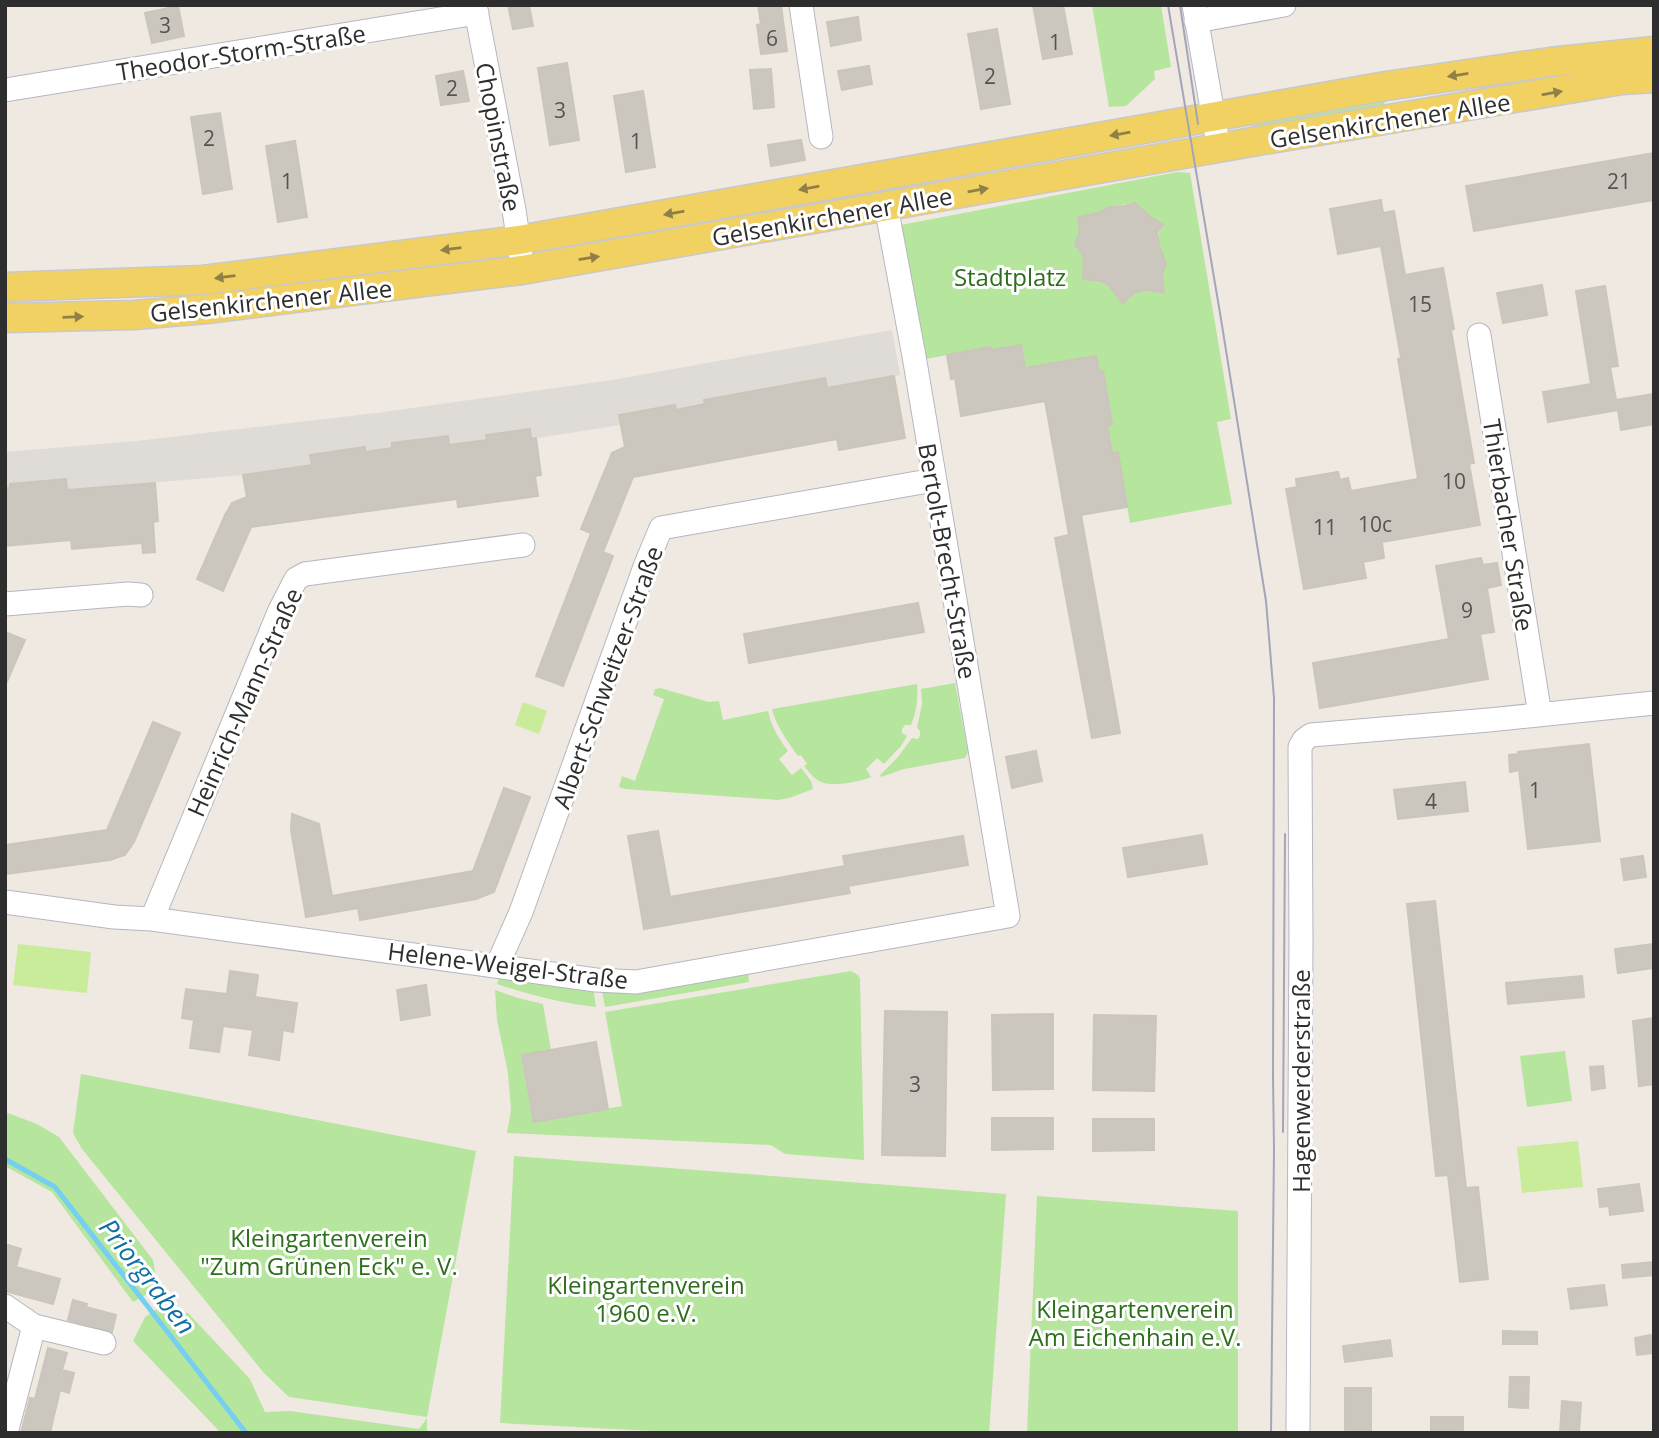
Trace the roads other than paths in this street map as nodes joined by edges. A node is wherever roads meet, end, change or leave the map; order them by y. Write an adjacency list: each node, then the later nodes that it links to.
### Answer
1 (801, 5): 9 (street)
2 (1284, 5): 4 (street)
3 (476, 9): 7 (street, Theodor-Storm-Straße); 12 (street, Chopinstraße)
4 (1195, 13): 8 (street)
5 (1654, 51): 8 (main road, Gelsenkirchener Allee, one-way to 8)
6 (1654, 78): 10 (main road, Gelsenkirchener Allee, one-way to 6)
7 (5, 90)
8 (1213, 118): 10 (street); 12 (main road, Gelsenkirchener Allee, one-way to 12)
9 (821, 137)
10 (1219, 149): 11 (main road, Gelsenkirchener Allee, one-way to 10)
11 (887, 206): 13 (main road, Gelsenkirchener Allee, one-way to 11); 17 (street, Bertolt-Brecht-Straße)
12 (519, 240): 13 (street, Chopinstraße); 14 (main road, Gelsenkirchener Allee, one-way to 14)
13 (522, 270): 15 (main road, Gelsenkirchener Allee, one-way to 13)
14 (5, 287)
15 (5, 318)
16 (1479, 335): 22 (street, Thierbacher Straße)
17 (934, 480): 24 (street, Bertolt-Brecht-Straße); 26 (street, Albert-Schweitzer-Straße)
18 (523, 545): 25 (street, Heinrich-Mann-Straße)
19 (141, 595): 20 (street)
20 (5, 604)
21 (1654, 704): 22 (street)
22 (1540, 715): 31 (street, Hagenwerderstraße)
23 (5, 902): 25 (street, Helene-Weigel-Straße)
24 (1007, 916): 26 (street, Helene-Weigel-Straße)
25 (152, 919): 26 (street, Helene-Weigel-Straße)
26 (497, 966)
27 (5, 1306): 28 (street)
28 (34, 1326): 29 (street); 30 (street)
29 (104, 1343)
30 (6, 1433)
31 (1298, 1433)

